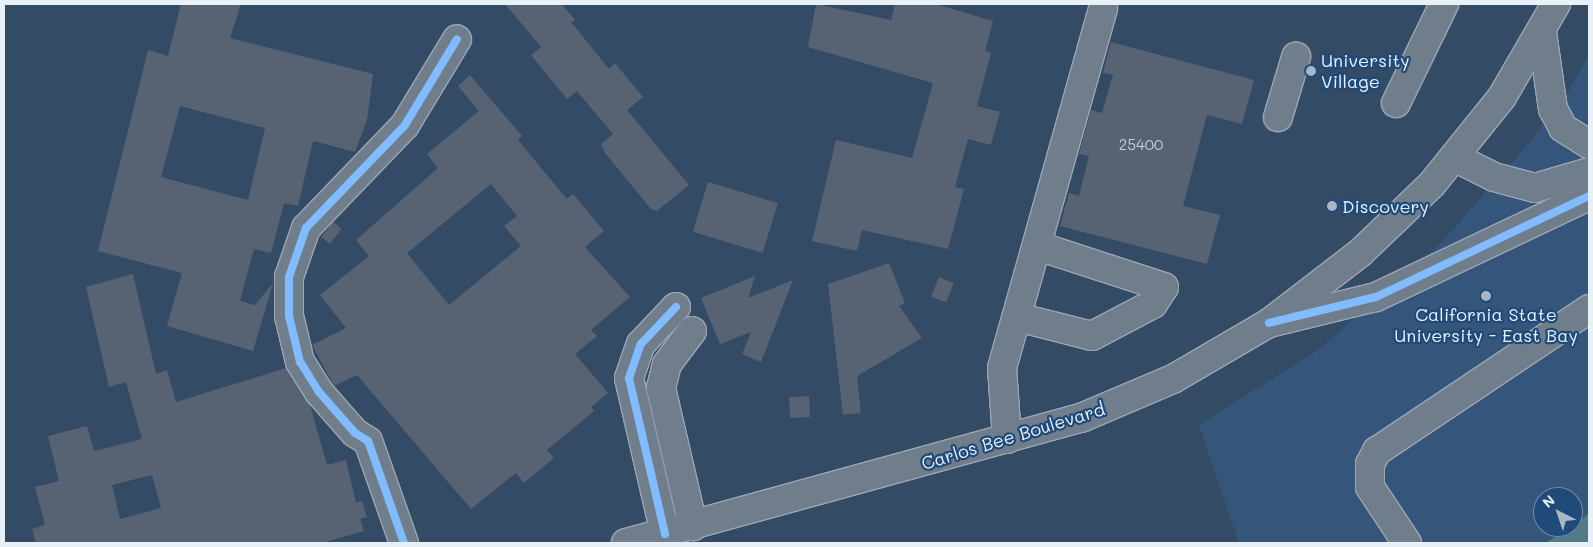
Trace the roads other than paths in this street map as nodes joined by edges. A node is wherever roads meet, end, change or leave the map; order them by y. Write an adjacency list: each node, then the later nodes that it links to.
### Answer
1 (1444, 4): 7 (street)
2 (1556, 4): 4 (street, Carlos Bee Boulevard)
3 (1103, 8): 13 (street)
4 (1542, 32): 9 (street); 10 (street, Carlos Bee Boulevard)
5 (457, 39): 22 (street)
6 (1296, 58): 8 (street)
7 (1396, 103)
8 (1278, 117)
9 (1589, 144)
10 (1456, 158): 11 (street); 17 (street, Carlos Bee Boulevard)
11 (1589, 172)
12 (1589, 196): 17 (street)
13 (1038, 246): 16 (street); 16 (street)
14 (676, 307): 21 (street)
15 (1589, 309): 24 (street)
16 (1017, 317): 19 (street)
17 (1269, 323): 19 (street, Carlos Bee Boulevard)
18 (692, 331): 20 (street)
19 (1008, 439): 20 (street, Carlos Bee Boulevard)
20 (693, 526): 21 (street, Carlos Bee Boulevard)
21 (665, 534): 23 (street, Carlos Bee Boulevard)
22 (404, 543)
23 (626, 543)
24 (1407, 543)

